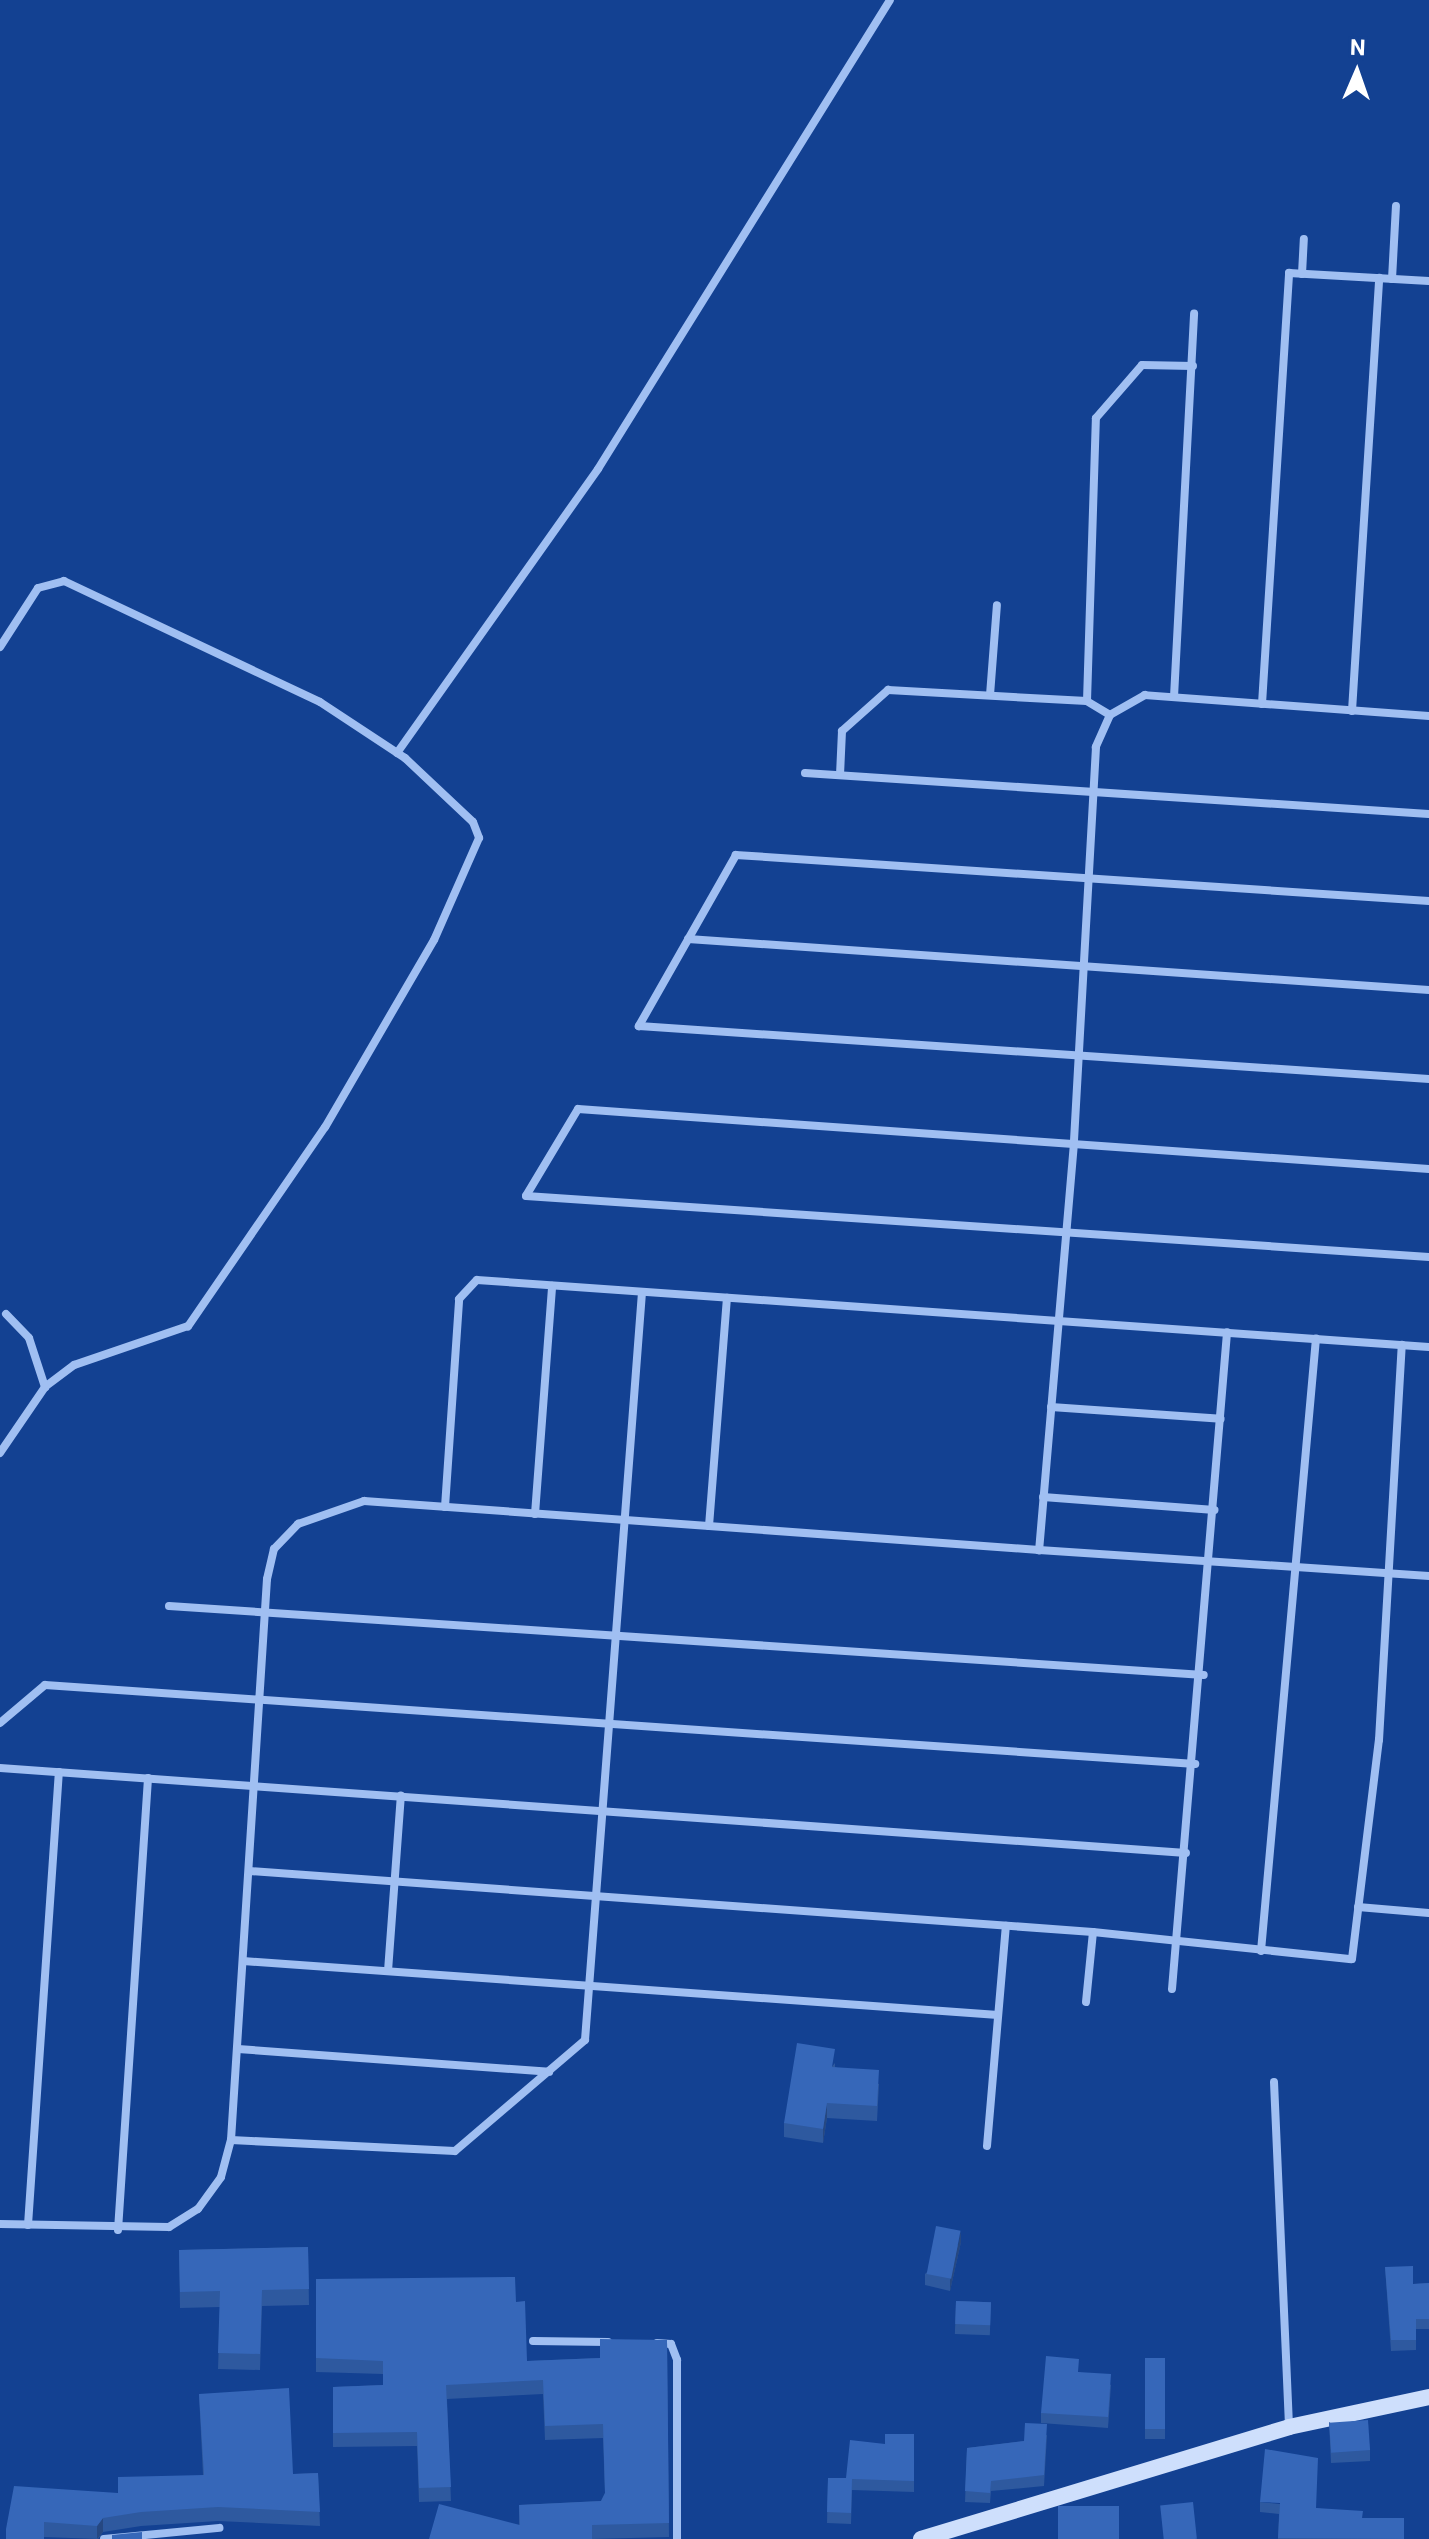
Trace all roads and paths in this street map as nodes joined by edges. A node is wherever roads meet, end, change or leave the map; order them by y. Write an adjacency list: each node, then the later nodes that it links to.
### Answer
1 (890, 0): 19 (street)
2 (1396, 206): 6 (street)
3 (1304, 239): 4 (street)
4 (1302, 274): 5 (street); 15 (street)
5 (1379, 278): 6 (street); 16 (street)
6 (1392, 279): 7 (street)
7 (1429, 281)
8 (1194, 314): 9 (street)
9 (1193, 366): 13 (street); 14 (street)
10 (997, 605): 12 (street)
11 (0, 647): 19 (street)
12 (990, 695): 14 (street); 21 (street)
13 (1174, 697): 15 (street); 17 (street)
14 (1087, 701): 17 (street)
15 (1262, 704): 16 (street)
16 (1352, 711): 18 (street)
17 (1110, 715): 22 (street)
18 (1429, 716)
19 (397, 753): 44 (street)
20 (805, 773): 21 (street)
21 (840, 775): 22 (street)
22 (1094, 791): 23 (street); 24 (street)
23 (1429, 814)
24 (1089, 879): 25 (street); 26 (street); 27 (street)
25 (1429, 901)
26 (688, 939): 27 (street); 29 (street)
27 (1084, 966): 28 (street); 29 (street)
28 (1429, 990)
29 (1079, 1056): 30 (street); 31 (street)
30 (1429, 1079)
31 (1074, 1143): 32 (street); 33 (street); 33 (street)
32 (1429, 1169)
33 (1066, 1230): 34 (street); 39 (street)
34 (1429, 1257)
35 (552, 1286): 36 (street); 49 (street); 51 (street)
36 (642, 1293): 37 (street); 52 (street)
37 (727, 1298): 39 (street); 53 (street)
38 (6, 1314): 44 (street)
39 (1058, 1320): 40 (street); 45 (street)
40 (1227, 1332): 41 (street); 46 (street)
41 (1316, 1338): 42 (street); 56 (street)
42 (1402, 1345): 43 (street); 57 (street)
43 (1429, 1347)
44 (45, 1387): 47 (street)
45 (1051, 1407): 46 (street); 48 (street)
46 (1221, 1419): 50 (street)
47 (0, 1453)
48 (1043, 1497): 50 (street); 54 (street)
49 (445, 1507): 51 (street); 60 (street)
50 (1215, 1510): 55 (street)
51 (535, 1514): 52 (street)
52 (623, 1520): 53 (street); 61 (street)
53 (709, 1526): 54 (street)
54 (1039, 1550): 55 (street)
55 (1211, 1561): 56 (street); 62 (street)
56 (1299, 1567): 57 (street); 82 (street)
57 (1389, 1573): 58 (street); 77 (street)
58 (1429, 1576)
59 (169, 1606): 60 (street)
60 (265, 1611): 61 (street); 63 (street)
61 (613, 1637): 62 (street); 65 (street)
62 (1204, 1675): 66 (street)
63 (259, 1701): 64 (street); 65 (street); 70 (street)
64 (0, 1723)
65 (606, 1724): 66 (street); 72 (street)
66 (1195, 1764): 73 (street)
67 (0, 1768): 68 (street)
68 (59, 1772): 69 (street); 95 (street)
69 (148, 1778): 70 (street); 96 (street)
70 (254, 1784): 71 (street); 72 (street); 74 (street)
71 (401, 1795): 72 (street); 75 (street)
72 (599, 1810): 73 (street); 76 (street)
73 (1186, 1853): 81 (street)
74 (249, 1871): 75 (street); 83 (street)
75 (394, 1882): 76 (street); 84 (street)
76 (595, 1896): 79 (street); 85 (street)
77 (1358, 1907): 78 (street); 82 (street)
78 (1429, 1913)
79 (1006, 1926): 80 (street); 88 (street)
80 (1093, 1932): 81 (street); 87 (street)
81 (1177, 1940): 82 (street); 86 (street)
82 (1261, 1951)
83 (243, 1961): 84 (street); 89 (street)
84 (388, 1971): 85 (street)
85 (589, 1985): 88 (street); 90 (street)
86 (1172, 1989)
87 (1086, 2002)
88 (998, 2015): 93 (street)
89 (238, 2049): 90 (street); 92 (street)
90 (549, 2072): 92 (street)
91 (1274, 2082): 101 (street)
92 (231, 2140): 96 (street)
93 (987, 2146)
94 (0, 2224): 95 (street)
95 (28, 2225): 96 (street)
96 (118, 2230)
97 (533, 2341): 98 (street)
98 (621, 2342)
99 (650, 2343): 104 (street)
100 (1429, 2397): 101 (street)
101 (1289, 2427): 105 (street)
102 (219, 2528): 103 (street)
103 (104, 2539)
104 (677, 2539)
105 (921, 2539)

